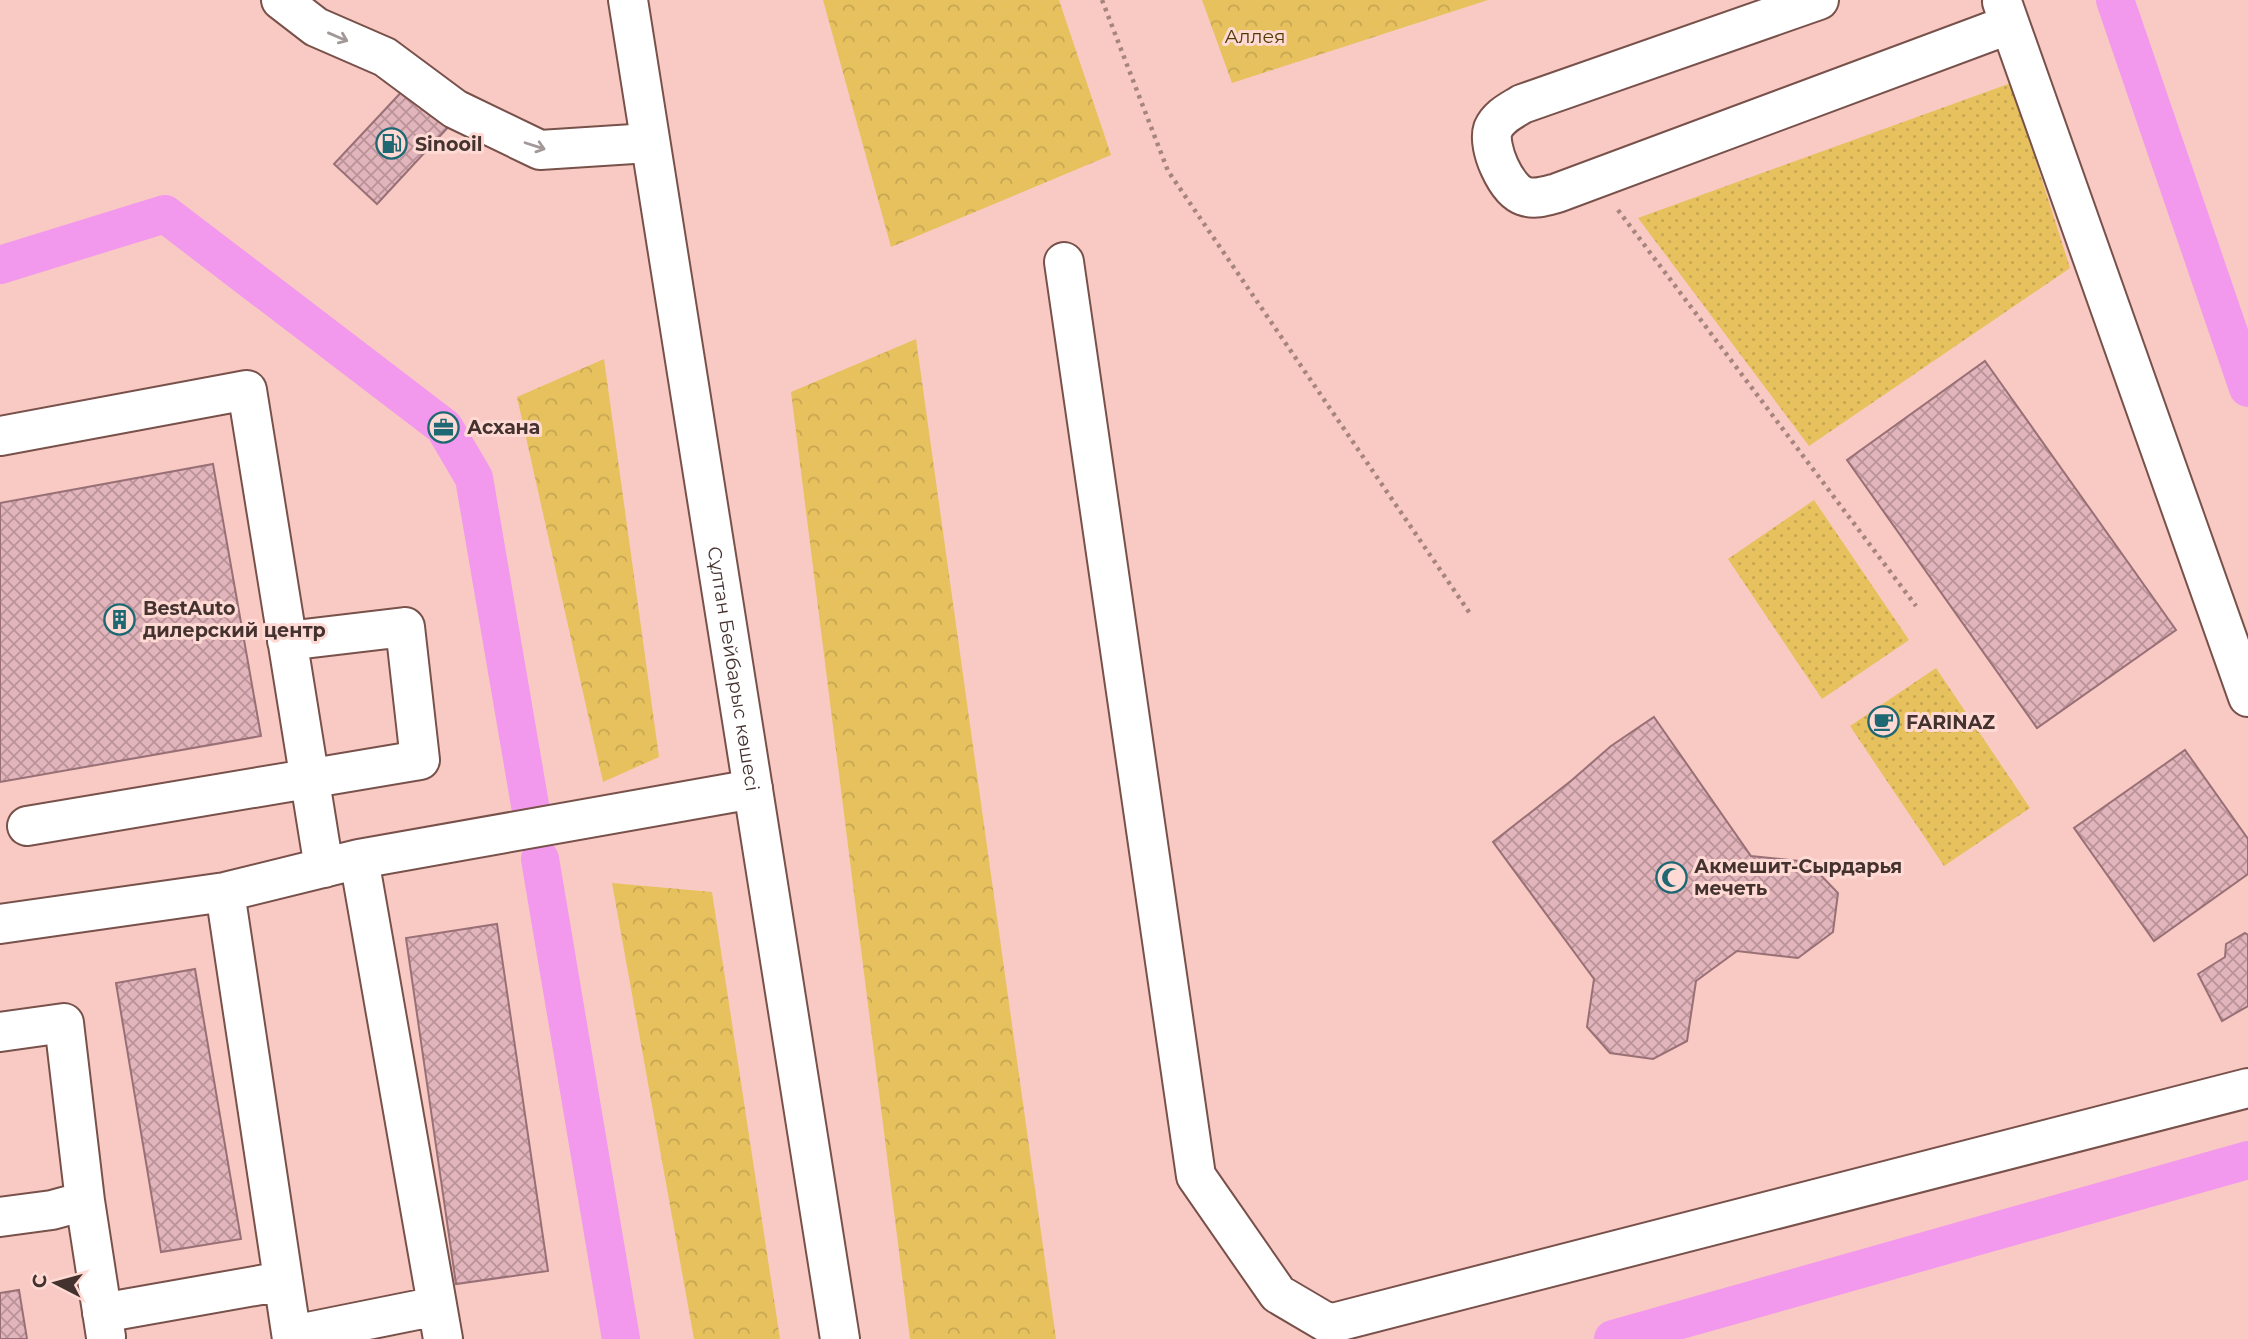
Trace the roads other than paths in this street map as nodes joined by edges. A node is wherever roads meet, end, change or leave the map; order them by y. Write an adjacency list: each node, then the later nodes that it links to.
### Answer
1 (281, 0): 5 (main road, one-way to 5)
2 (628, 0): 5 (main road, Сұлтан Бейбарыс көшесі)
3 (1819, 0): 4 (main road)
4 (2005, 13): 9 (main road)
5 (649, 143): 11 (main road, Сұлтан Бейбарыс көшесі)
6 (1065, 262): 17 (main road)
7 (0, 436): 8 (main road)
8 (287, 641): 10 (main road); 10 (main road)
9 (2248, 697)
10 (309, 780): 12 (main road); 13 (main road)
11 (753, 789): 13 (main road); 24 (main road, Сұлтан Бейбарыс көшесі)
12 (27, 826)
13 (341, 864): 14 (main road); 21 (main road)
14 (225, 892): 15 (main road); 20 (main road)
15 (0, 924)
16 (0, 1032): 18 (main road)
17 (2248, 1088)
18 (85, 1201): 19 (main road); 22 (main road)
19 (0, 1217)
20 (283, 1281): 22 (main road); 23 (main road)
21 (440, 1323): 23 (main road)
22 (104, 1326)
23 (300, 1335)
24 (840, 1339)

